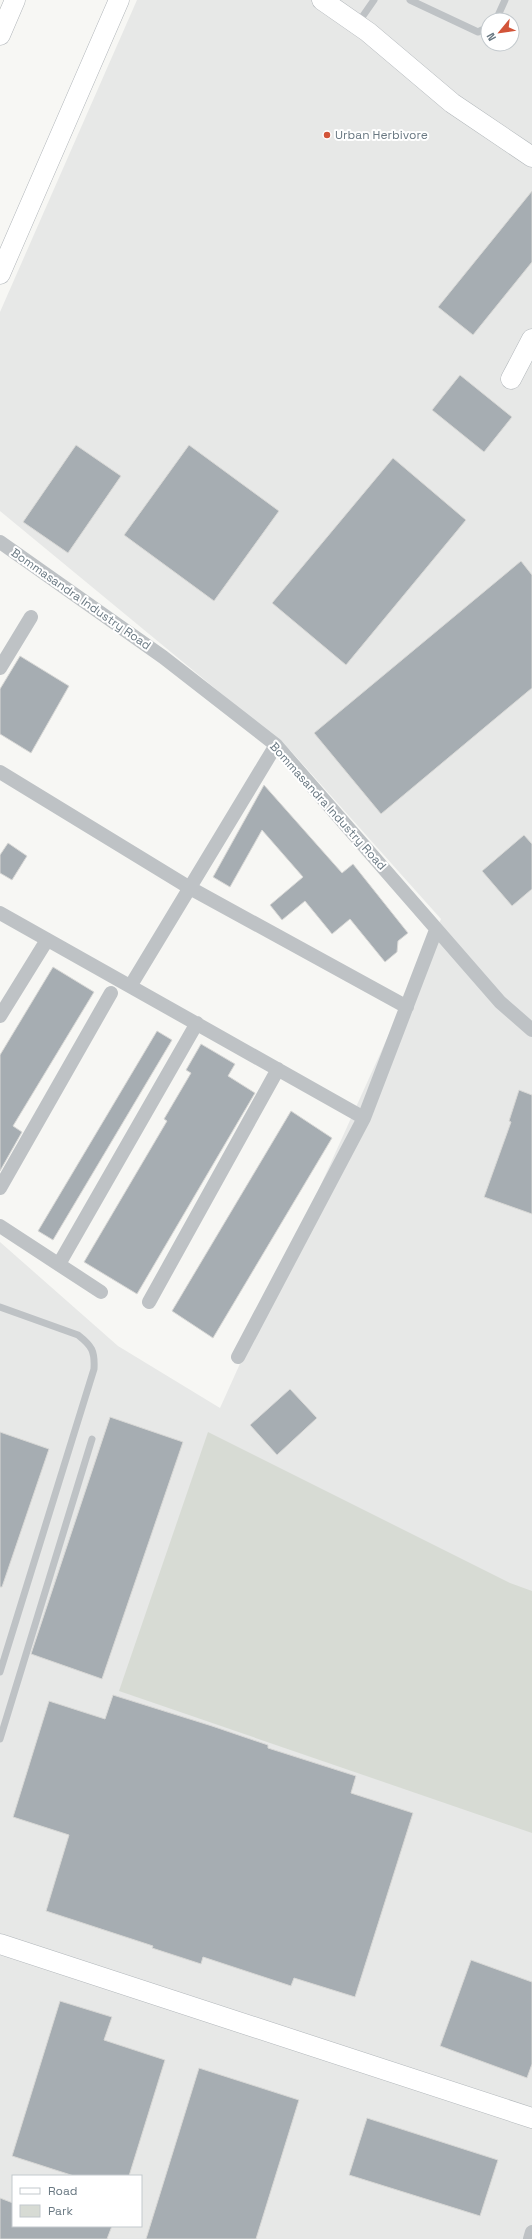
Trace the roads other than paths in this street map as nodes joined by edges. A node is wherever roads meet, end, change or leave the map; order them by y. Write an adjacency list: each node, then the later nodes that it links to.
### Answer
1 (15, 0): 10 (street)
2 (118, 0): 12 (street)
3 (322, 0): 8 (street)
4 (374, 0): 8 (lane)
5 (410, 0): 9 (lane)
6 (505, 0): 7 (lane)
7 (500, 12)
8 (357, 24): 11 (street)
9 (480, 31)
10 (0, 35)
11 (532, 157)
12 (0, 274)
13 (532, 339): 14 (street)
14 (511, 379)
15 (0, 542): 18 (street, Bommasandra Industry Road)
16 (31, 617): 17 (street)
17 (0, 668)
18 (276, 745): 20 (street); 22 (street, Bommasandra Industry Road)
19 (0, 772): 20 (street)
20 (190, 888): 24 (street); 26 (street)
21 (0, 913): 23 (street)
22 (436, 930): 26 (street); 29 (street, Bommasandra Industry Road)
23 (47, 940): 24 (street); 27 (street)
24 (131, 985): 28 (street)
25 (111, 992): 32 (street)
26 (407, 1007): 31 (street)
27 (0, 1016)
28 (197, 1023): 30 (street); 34 (street)
29 (532, 1030)
30 (278, 1069): 31 (street); 36 (street)
31 (364, 1118): 38 (street)
32 (0, 1188)
33 (0, 1226): 34 (street)
34 (59, 1264): 35 (street)
35 (101, 1292)
36 (149, 1302)
37 (0, 1307): 40 (lane)
38 (238, 1357)
39 (92, 1439): 41 (lane)
40 (0, 1672)
41 (0, 1739)
42 (0, 1944): 43 (street)
43 (532, 2118)
44 (532, 2232): 45 (street)
45 (530, 2239)

